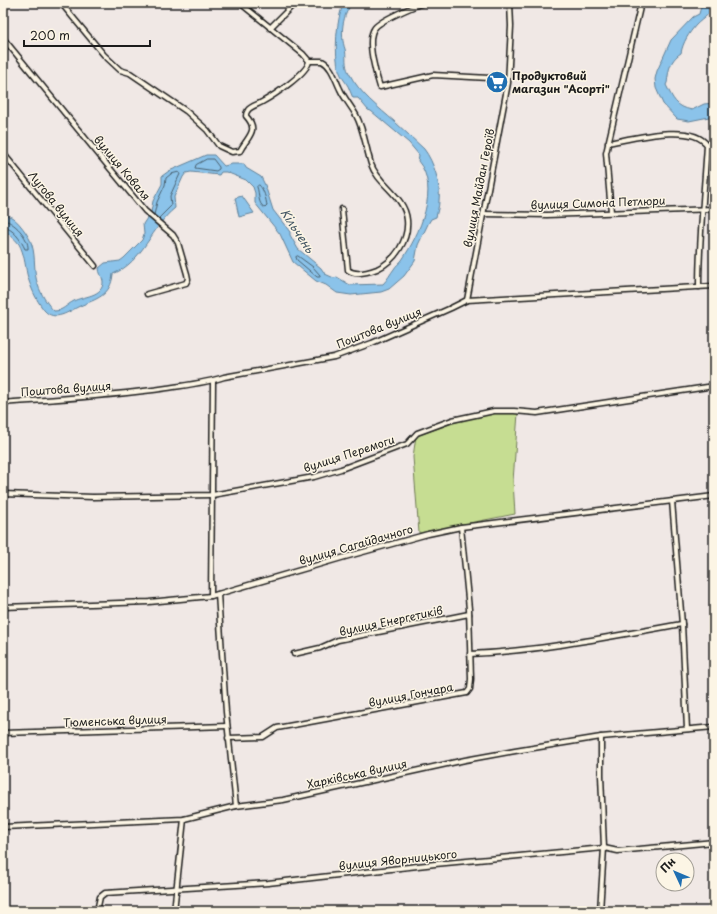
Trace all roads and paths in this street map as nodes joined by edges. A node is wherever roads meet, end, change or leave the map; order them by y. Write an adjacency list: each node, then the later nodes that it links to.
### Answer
1 (61, 3): 11 (street)
2 (240, 3): 9 (street)
3 (295, 3): 9 (street)
4 (424, 3): 12 (street)
5 (510, 3): 12 (street, вулиця Майдан Героїв)
6 (641, 3): 13 (street)
7 (714, 18): 8 (street)
8 (714, 24)
9 (270, 28): 11 (street)
10 (3, 38): 25 (street, вулиця Коваля)
11 (310, 61): 17 (street)
12 (508, 79): 21 (street, вулиця Майдан Героїв)
13 (608, 143): 14 (street); 20 (street)
14 (707, 145): 15 (street); 19 (street)
15 (714, 145)
16 (3, 153): 22 (street, Лугова вулиця)
17 (342, 209)
18 (714, 209): 19 (street, вулиця Симона Петлюри)
19 (702, 210): 20 (street, вулиця Симона Петлюри); 24 (street)
20 (611, 212): 21 (street, вулиця Симона Петлюри)
21 (483, 214): 26 (street, вулиця Майдан Героїв)
22 (94, 266)
23 (714, 286): 24 (street, Поштова вулиця)
24 (699, 287): 26 (street, Поштова вулиця)
25 (147, 294)
26 (466, 300): 27 (street, Поштова вулиця)
27 (213, 381): 29 (street, Поштова вулиця); 31 (street)
28 (714, 386): 31 (street, вулиця Перемоги)
29 (3, 403)
30 (3, 494): 31 (street, вулиця Перемоги)
31 (212, 495): 36 (street)
32 (714, 496): 33 (street, вулиця Сагайдачного)
33 (672, 501): 34 (street, вулиця Сагайдачного); 39 (street)
34 (461, 527): 35 (street, вулиця Сагайдачного); 38 (street)
35 (218, 594): 36 (street, вулиця Сагайдачного); 42 (street)
36 (211, 596): 37 (street, вулиця Сагайдачного)
37 (3, 607)
38 (469, 614): 40 (street, вулиця Енергетиків); 41 (street)
39 (682, 624): 41 (street); 44 (street)
40 (294, 654)
41 (470, 654): 47 (street, вулиця Гончара)
42 (227, 726): 45 (street, Тюменська вулиця); 47 (street)
43 (714, 727): 44 (street, Харківська вулиця)
44 (687, 729): 46 (street, Харківська вулиця)
45 (3, 733)
46 (601, 737): 48 (street, Харківська вулиця); 52 (street)
47 (228, 738): 48 (street)
48 (236, 806): 49 (street, Харківська вулиця)
49 (184, 819): 50 (street, Харківська вулиця); 53 (street)
50 (3, 827)
51 (714, 842): 52 (street, вулиця Яворницького)
52 (604, 848): 53 (street, вулиця Яворницького); 56 (street)
53 (176, 889): 54 (street, вулиця Яворницького); 55 (street)
54 (97, 911)
55 (174, 911)
56 (600, 911)

